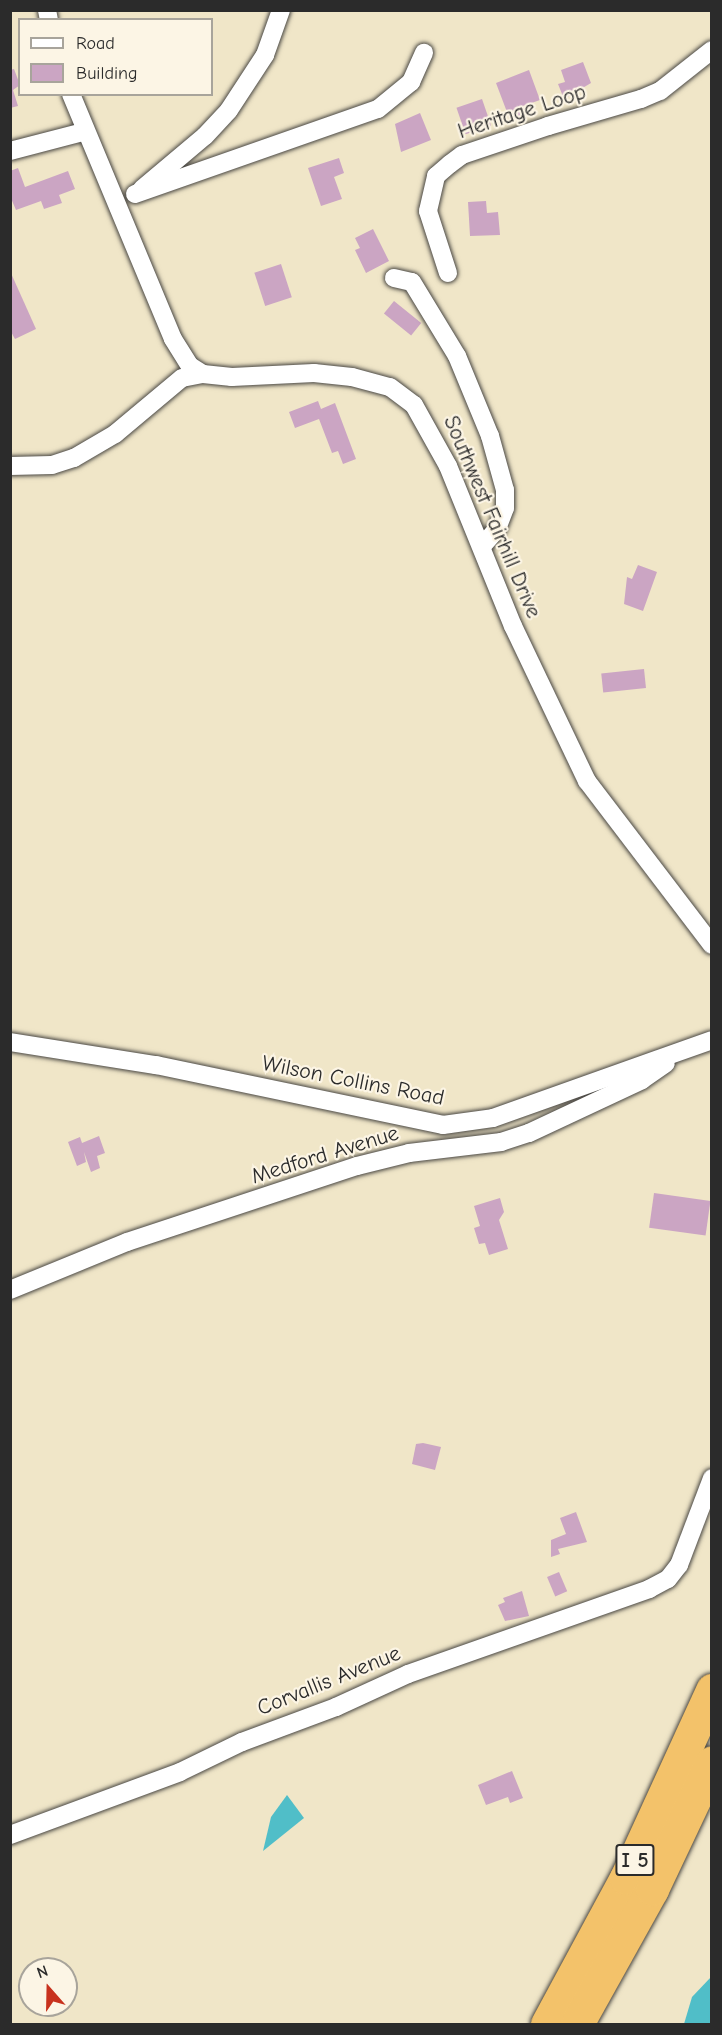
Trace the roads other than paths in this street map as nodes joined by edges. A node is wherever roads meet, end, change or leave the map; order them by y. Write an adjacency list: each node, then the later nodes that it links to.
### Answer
1 (281, 10): 7 (street)
2 (711, 50): 9 (street, Heritage Loop)
3 (424, 53): 7 (street)
4 (72, 96): 5 (street)
5 (83, 132): 6 (street); 8 (street)
6 (10, 151)
7 (135, 194): 8 (street)
8 (118, 210): 11 (street)
9 (448, 273)
10 (394, 278): 13 (street)
11 (203, 374): 12 (street); 13 (street, Southwest Fairhill Drive)
12 (10, 466)
13 (482, 546): 14 (street, Southwest Fairhill Drive)
14 (711, 945)
15 (711, 1040): 17 (street, Wilson Collins Road)
16 (10, 1042): 17 (street, Wilson Collins Road)
17 (681, 1050): 18 (street, Medford Avenue)
18 (10, 1290)
19 (711, 1478): 22 (street, Corvallis Avenue)
20 (711, 1690): 23 (highway, I 5)
21 (711, 1762): 24 (highway, I 5)
22 (10, 1835)
23 (547, 2025)
24 (577, 2025)

